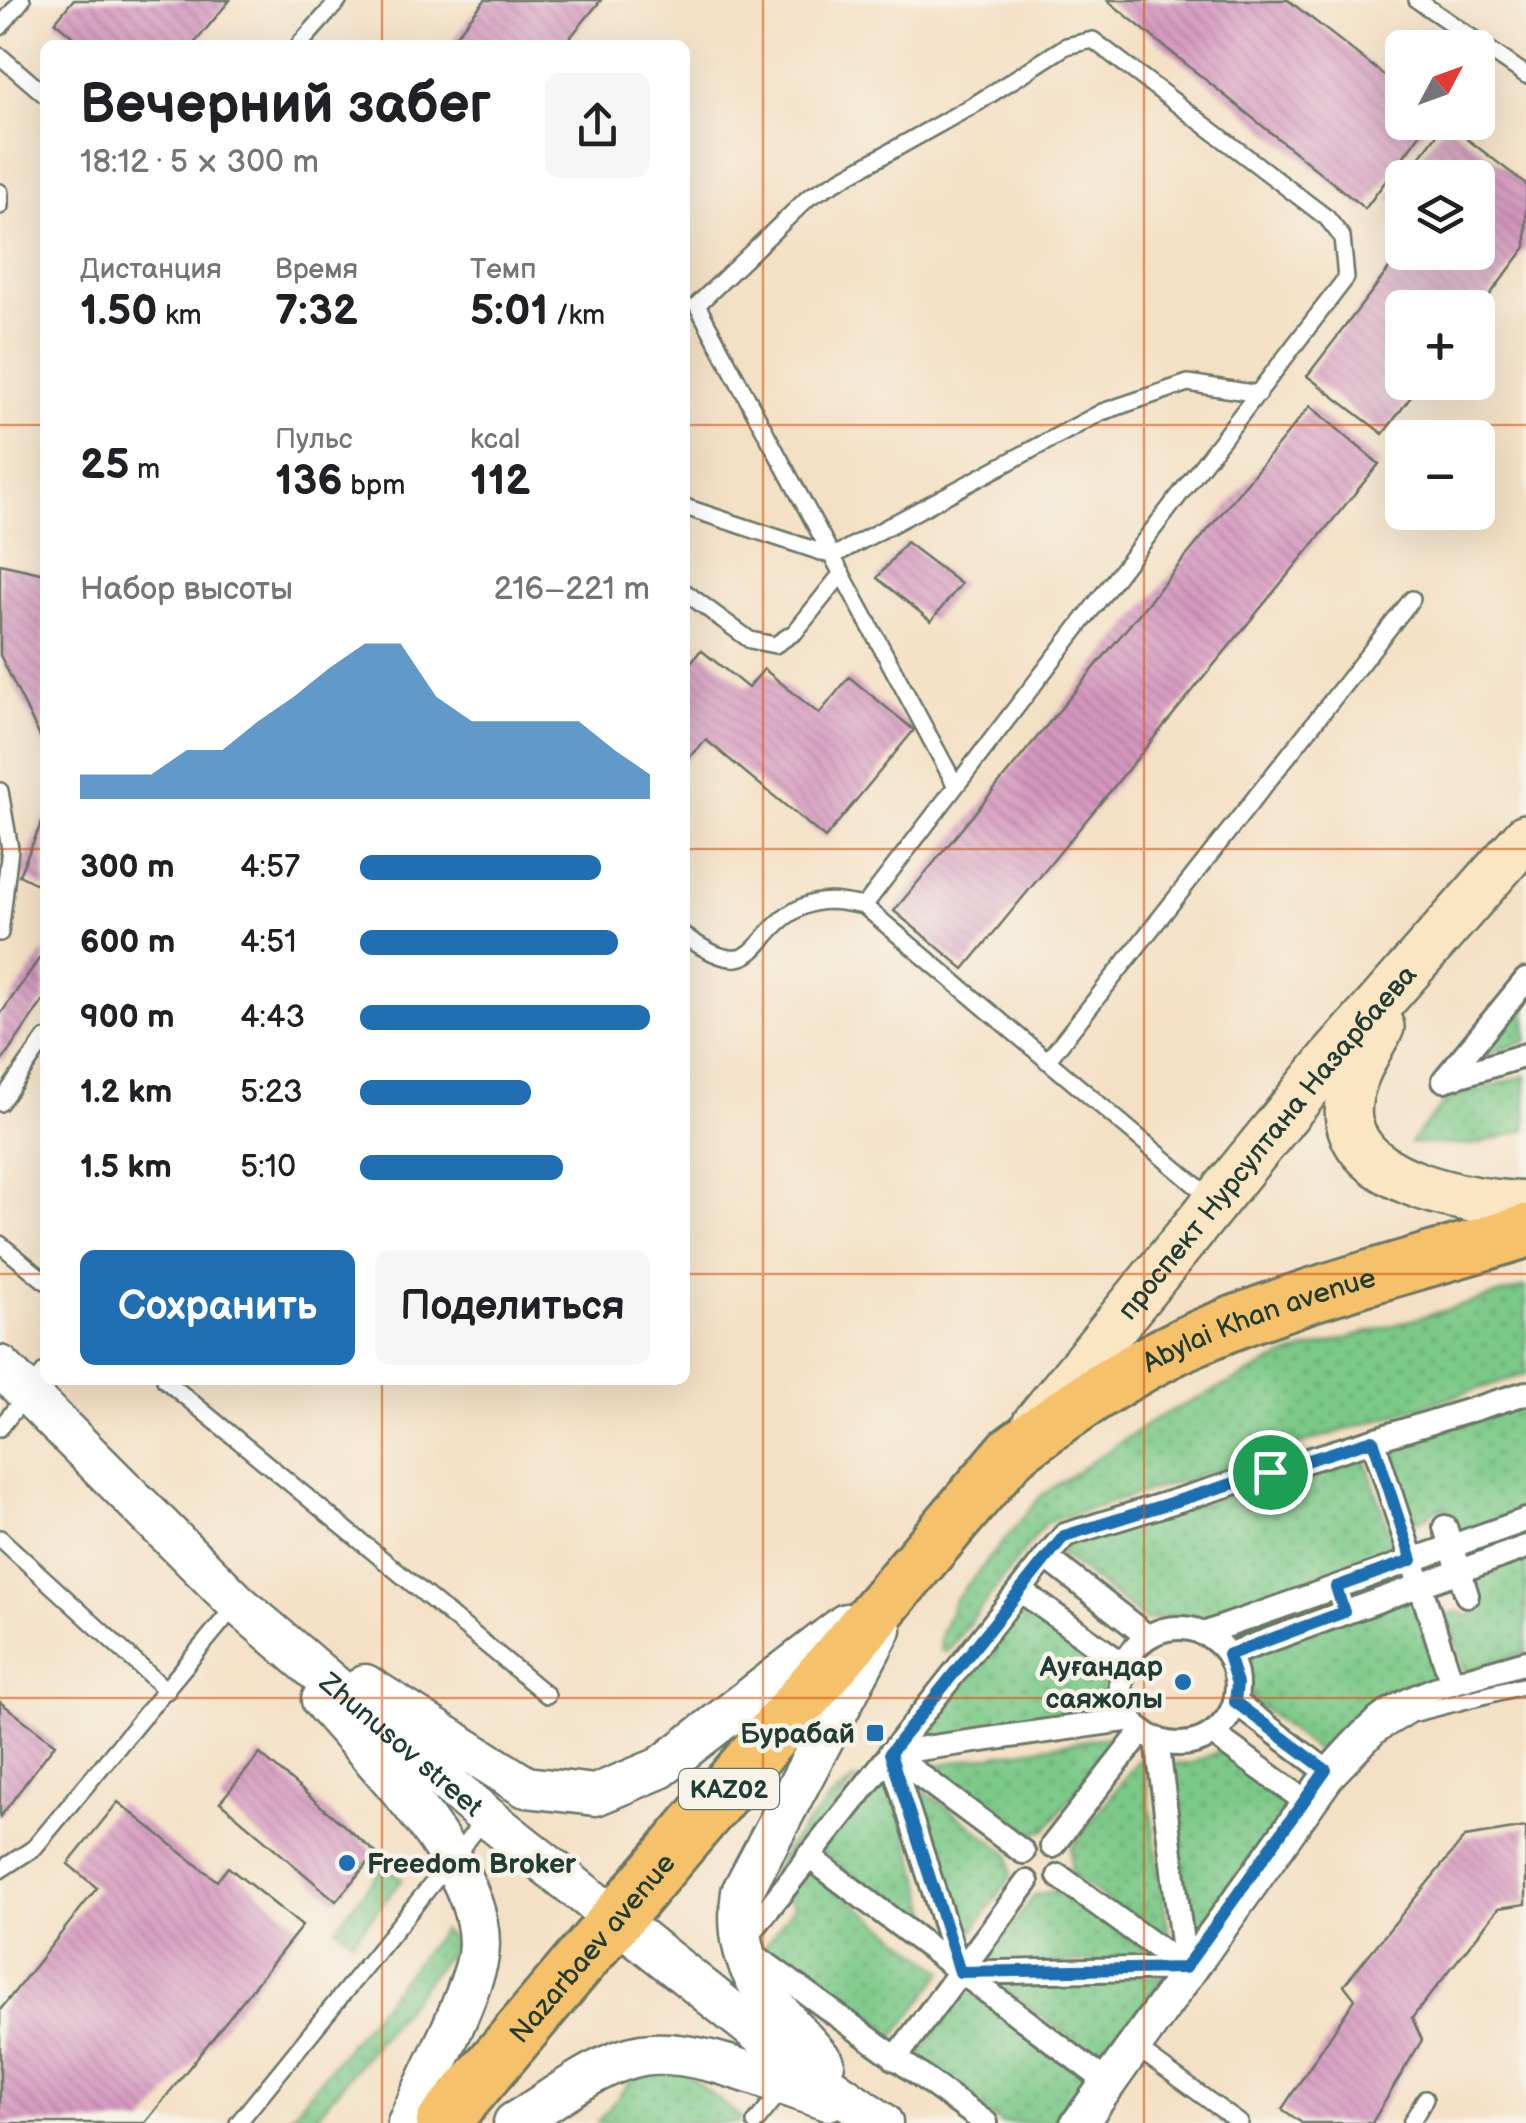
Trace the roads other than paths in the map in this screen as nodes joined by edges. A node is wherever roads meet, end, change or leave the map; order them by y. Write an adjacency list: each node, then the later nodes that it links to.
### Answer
1 (22, 0): 4 (lane)
2 (339, 0): 5 (lane)
3 (1418, 0): 7 (lane)
4 (0, 27)
5 (303, 40)
6 (0, 56): 8 (lane)
7 (1526, 75)
8 (40, 91)
9 (0, 192): 10 (lane)
10 (0, 206)
11 (697, 304): 12 (lane); 13 (lane); 15 (lane)
12 (690, 313)
13 (1259, 394): 15 (lane); 19 (lane)
14 (690, 509): 15 (lane)
15 (833, 556): 16 (lane)
16 (842, 573): 17 (lane); 19 (lane)
17 (690, 596)
18 (1412, 599): 29 (lane)
19 (956, 786): 22 (lane)
20 (0, 791): 23 (lane)
21 (1526, 837): 25 (main road, проспект Нурсултана Назарбаева)
22 (864, 906): 24 (lane); 29 (lane)
23 (0, 933)
24 (690, 939)
25 (1410, 974): 31 (main road, проспект Нурсултана Назарбаева); 32 (main road)
26 (1526, 980): 28 (street)
27 (40, 1046): 30 (lane)
28 (1526, 1056)
29 (1047, 1061): 31 (lane)
30 (0, 1103)
31 (1216, 1202): 41 (main road, проспект Нурсултана Назарбаева)
32 (1526, 1205)
33 (1526, 1231): 41 (highway, Abylai Khan avenue / KАZ02)
34 (0, 1244): 35 (lane)
35 (40, 1278)
36 (24, 1377): 39 (lane); 58 (street, Zhunusov street)
37 (171, 1385): 73 (lane)
38 (1526, 1393): 40 (street)
39 (0, 1428)
40 (1373, 1440): 43 (street); 47 (street)
41 (1012, 1452): 51 (highway, Nazarbaev avenue / KАZ02)
42 (1521, 1522): 44 (street); 46 (street)
43 (1403, 1530): 44 (street); 48 (street)
44 (1444, 1530): 48 (street); 49 (street)
45 (0, 1538): 72 (lane)
46 (1525, 1547): 49 (street)
47 (1046, 1558): 54 (street); 55 (street)
48 (1412, 1560): 50 (street); 52 (street)
49 (1458, 1570): 52 (street); 61 (street)
50 (1375, 1573): 53 (street); 56 (street)
51 (908, 1576): 58 (street); 90 (highway, Nazarbaev avenue / KАZ02); 91 (street)
52 (1420, 1583): 56 (street); 61 (street)
53 (1336, 1587): 57 (street); 59 (street)
54 (1020, 1590): 62 (street); 78 (street)
55 (1091, 1593): 62 (street); 65 (street)
56 (1384, 1596): 59 (street)
57 (1295, 1601): 60 (street); 63 (street)
58 (244, 1608): 72 (lane); 82 (street, Zhunusov street); 86 (street)
59 (1344, 1612): 63 (street)
60 (1252, 1616): 64 (street); 66 (street)
61 (1431, 1616): 70 (street)
62 (1068, 1625): 69 (street)
63 (1304, 1626): 66 (street)
64 (1203, 1634): 65 (street); 67 (street)
65 (1148, 1637): 69 (street)
66 (1260, 1643): 67 (street)
67 (1228, 1655): 74 (street)
68 (1526, 1662): 70 (street)
69 (1124, 1666): 75 (street)
70 (1452, 1683): 80 (street)
71 (1526, 1685): 93 (lane)
72 (168, 1691): 87 (lane)
73 (548, 1694)
74 (1235, 1702): 76 (street); 77 (street)
75 (1144, 1730): 76 (street); 78 (street); 83 (street); 93 (street)
76 (1213, 1734): 79 (street)
77 (1278, 1734): 79 (street); 80 (street)
78 (890, 1753): 84 (street); 85 (street); 92 (street)
79 (1256, 1764): 81 (street)
80 (1326, 1770): 81 (street)
81 (1304, 1800): 93 (street)
82 (486, 1817): 86 (lane); 90 (street, Zhunusov street)
83 (1052, 1846): 84 (street); 88 (street)
84 (1023, 1852): 89 (street)
85 (808, 1856): 91 (street); 92 (street)
86 (453, 1858): 100 (lane); 101 (street)
87 (0, 1870)
88 (1059, 1876): 89 (street); 93 (street)
89 (1028, 1882): 92 (street)
90 (616, 1920): 96 (street, Zhunusov street); 102 (highway, Nazarbaev avenue / KАZ02)
91 (746, 1936): 95 (street); 99 (street)
92 (960, 1972): 93 (street); 95 (street); 97 (street)
93 (1191, 1972): 94 (lane); 97 (street)
94 (1142, 2052): 107 (lane); 108 (lane)
95 (894, 2060): 105 (street)
96 (792, 2076): 99 (street); 103 (street); 104 (lane)
97 (1104, 2080): 106 (street)
98 (1426, 2099): 109 (lane)
99 (873, 2117)
100 (238, 2123)
101 (408, 2123)
102 (443, 2123)
103 (514, 2123)
104 (755, 2123)
105 (986, 2123)
106 (1072, 2123)
107 (1092, 2123)
108 (1240, 2123)
109 (1411, 2123)

